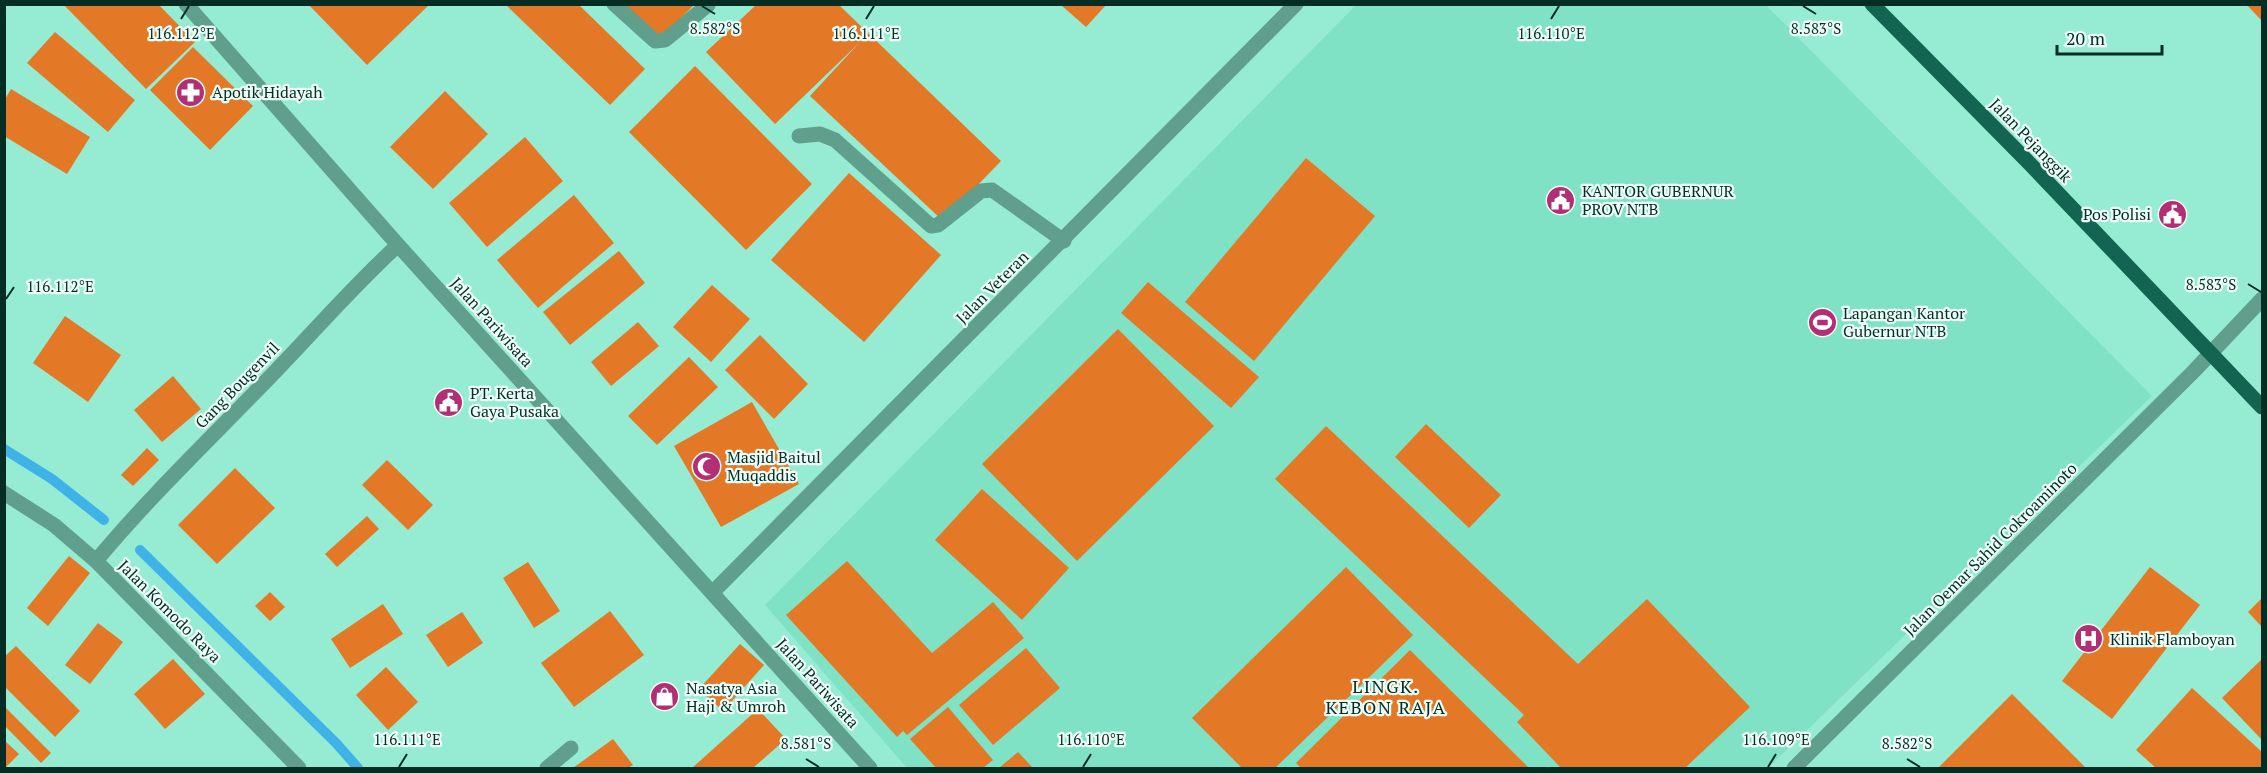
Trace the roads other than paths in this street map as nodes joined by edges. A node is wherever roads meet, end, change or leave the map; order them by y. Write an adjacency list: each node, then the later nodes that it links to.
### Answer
1 (186, 4): 8 (street, Jalan Pariwisata)
2 (614, 4): 5 (street)
3 (1296, 4): 7 (street, Jalan Veteran)
4 (1872, 4): 10 (main road, Jalan Pejanggik)
5 (708, 5)
6 (800, 136): 7 (street)
7 (1064, 241): 14 (street, Jalan Veteran)
8 (398, 245): 13 (street, Gang Bougenvil); 14 (street, Jalan Pariwisata)
9 (2262, 299): 10 (street, Jalan Oemar Sahid Cokroaminoto)
10 (2210, 355): 11 (main road, Jalan Pejanggik); 19 (street, Jalan Oemar Sahid Cokroaminoto)
11 (2262, 407)
12 (4, 493): 13 (street, Jalan Komodo Raya)
13 (100, 557): 16 (street, Jalan Komodo Raya)
14 (713, 592): 18 (street, Jalan Pariwisata)
15 (571, 748): 17 (street)
16 (292, 766)
17 (547, 768)
18 (870, 768)
19 (1794, 768)

